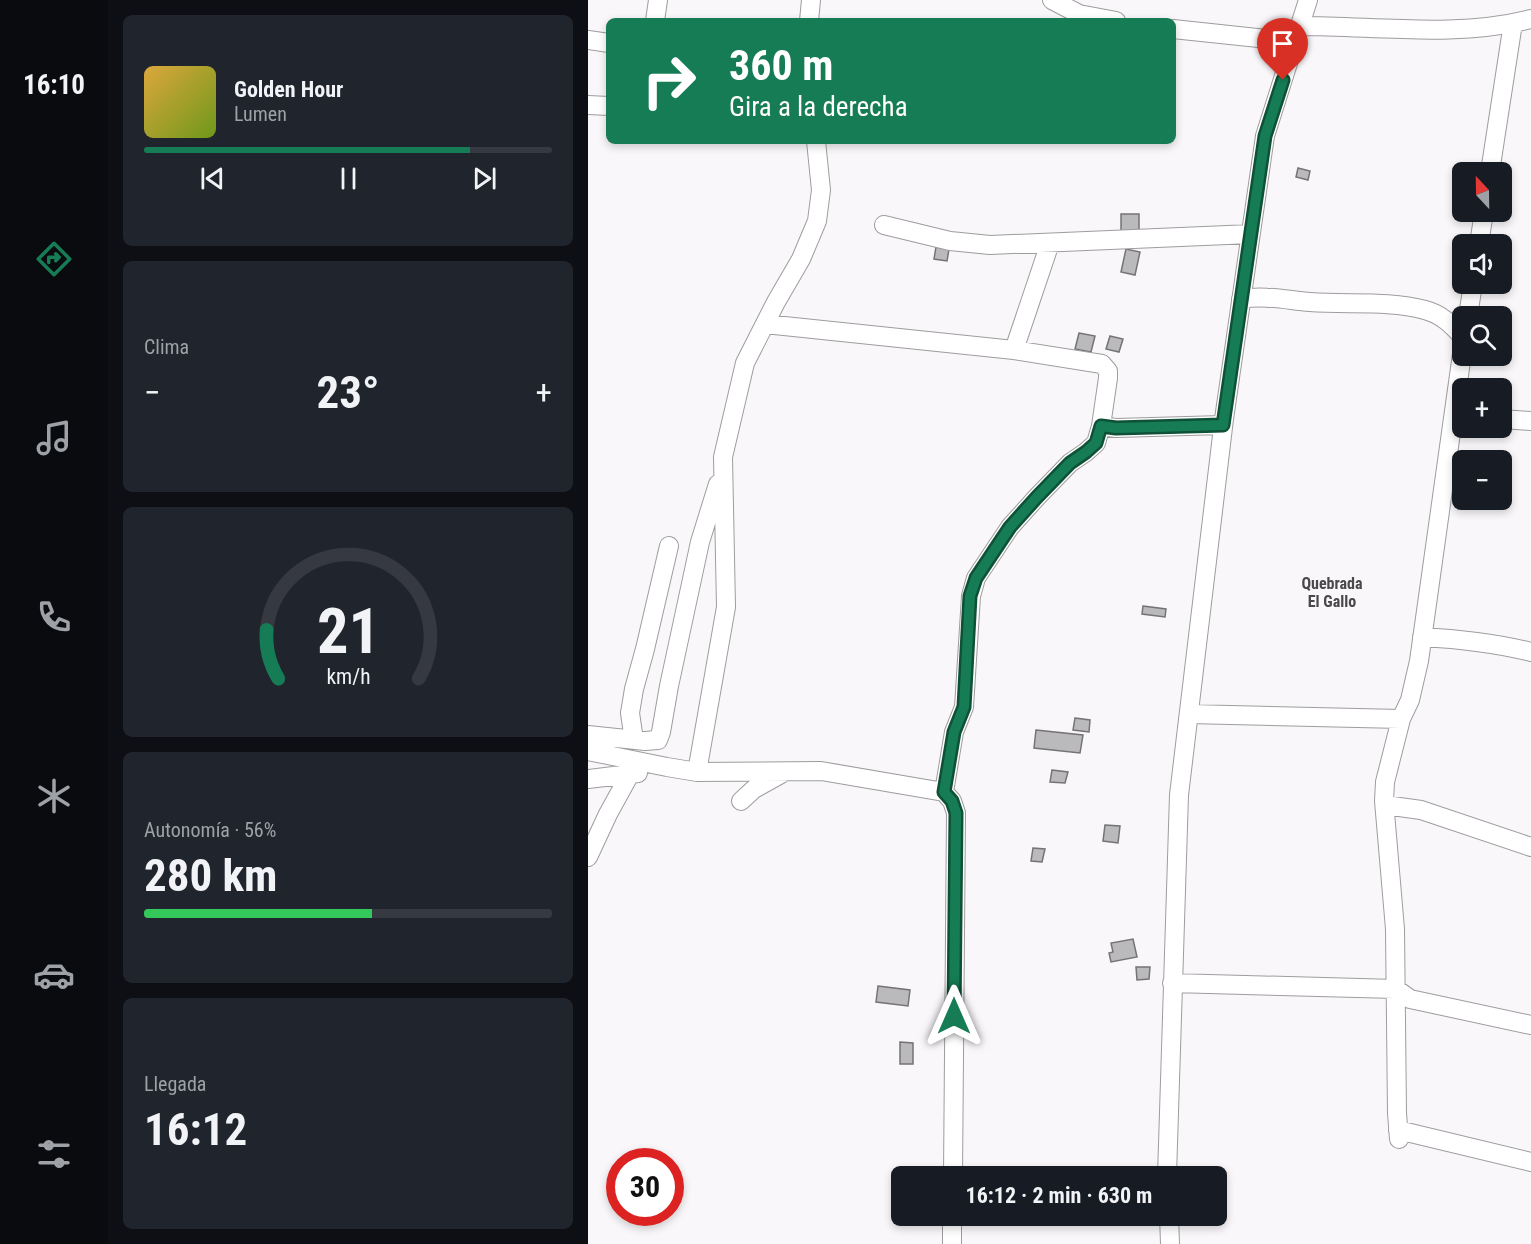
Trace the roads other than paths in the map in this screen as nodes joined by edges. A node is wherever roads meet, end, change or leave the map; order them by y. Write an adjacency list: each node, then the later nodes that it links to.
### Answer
1 (658, 0): 6 (street)
2 (811, 0): 7 (street)
3 (1052, 0): 5 (street)
4 (1308, 0): 12 (street)
5 (1082, 7): 8 (street)
6 (655, 18)
7 (809, 18)
8 (1109, 18)
9 (1531, 19): 10 (street)
10 (1513, 23): 12 (street); 18 (street)
11 (1176, 29): 12 (street)
12 (1298, 34): 20 (street)
13 (588, 40): 14 (street)
14 (606, 43)
15 (588, 105): 16 (street)
16 (606, 106)
17 (816, 144): 23 (street)
18 (1492, 162)
19 (884, 225): 21 (street)
20 (1251, 234): 21 (street); 22 (street)
21 (1050, 243): 25 (street)
22 (1241, 298): 24 (street); 28 (street)
23 (765, 324): 25 (street); 31 (street)
24 (1452, 325)
25 (1014, 350): 29 (street)
26 (1512, 420): 27 (street)
27 (1531, 421)
28 (1223, 425): 29 (street); 35 (street)
29 (1101, 426): 45 (street)
30 (1455, 438): 33 (street)
31 (723, 474): 38 (street); 41 (street)
32 (669, 546): 38 (street)
33 (1422, 637): 34 (street); 36 (street)
34 (1531, 652)
35 (1189, 714): 36 (street); 50 (street)
36 (1401, 719): 47 (street)
37 (588, 735): 38 (street)
38 (639, 740): 40 (street)
39 (588, 751): 40 (street)
40 (658, 766): 41 (street); 43 (street)
41 (697, 772): 42 (street)
42 (785, 772): 45 (street); 46 (street)
43 (630, 774): 44 (street); 49 (street)
44 (588, 779)
45 (944, 792): 54 (street)
46 (741, 801)
47 (1384, 805): 48 (street); 51 (street)
48 (1531, 847)
49 (588, 857)
50 (1172, 983): 51 (street); 55 (street)
51 (1396, 989): 52 (street); 53 (street)
52 (1531, 1025)
53 (1531, 1162)
54 (953, 1166)
55 (1167, 1166)
56 (952, 1226): 58 (street)
57 (1169, 1226): 59 (street)
58 (952, 1244)
59 (1170, 1244)

